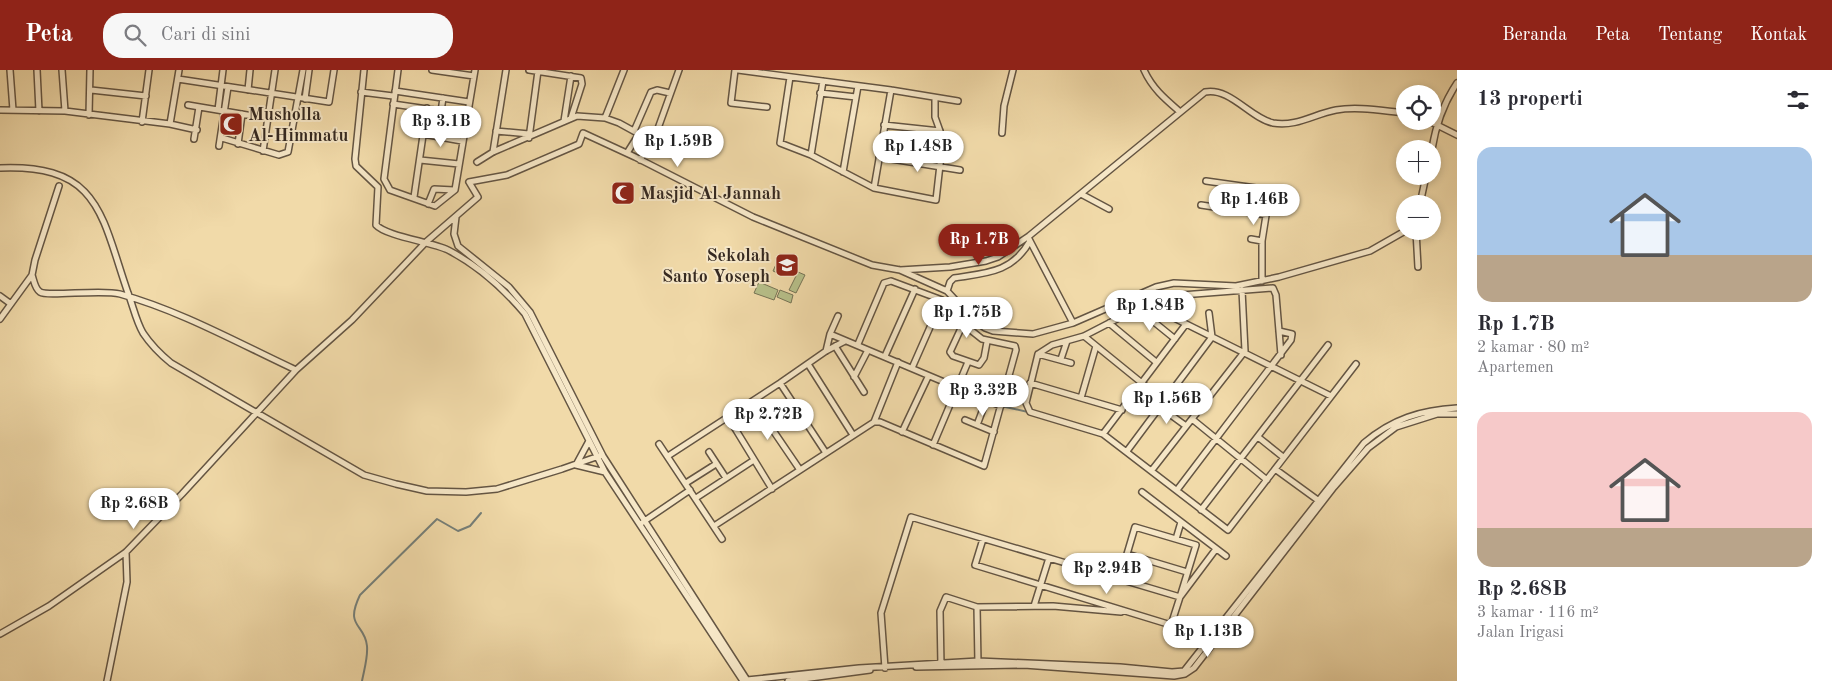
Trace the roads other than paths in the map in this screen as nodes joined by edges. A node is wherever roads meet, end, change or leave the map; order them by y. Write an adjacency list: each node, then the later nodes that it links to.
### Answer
1 (10, 70): 53 (street)
2 (37, 70): 55 (street)
3 (62, 70): 56 (street)
4 (90, 70): 32 (street)
5 (148, 70): 40 (street)
6 (179, 70): 27 (street)
7 (223, 70): 31 (street)
8 (250, 70): 33 (street)
9 (275, 70): 39 (street)
10 (303, 70): 44 (street)
11 (309, 70): 44 (street)
12 (334, 70): 44 (street)
13 (364, 70): 35 (street)
14 (398, 70): 38 (street)
15 (432, 70): 24 (street)
16 (506, 70): 74 (street)
17 (529, 70): 23 (street)
18 (624, 70): 67 (street)
19 (679, 70): 36 (street)
20 (737, 70): 26 (street); 50 (street)
21 (1013, 70): 77 (street)
22 (1144, 70): 59 (street)
23 (538, 71): 25 (street); 81 (street)
24 (474, 73): 45 (street)
25 (571, 76): 66 (street); 68 (street)
26 (790, 77): 28 (street); 91 (street)
27 (178, 79): 31 (street); 70 (street)
28 (823, 80): 30 (street); 37 (street)
29 (1457, 83): 61 (street)
30 (858, 86): 34 (street); 41 (street)
31 (225, 87): 33 (street); 54 (street); 57 (street)
32 (91, 90): 40 (street); 63 (street)
33 (248, 90): 39 (street)
34 (891, 90): 43 (street); 71 (street)
35 (361, 92): 38 (street); 117 (street)
36 (670, 93): 76 (street); 79 (street)
37 (820, 93): 41 (street); 91 (street)
38 (394, 94): 42 (street); 47 (street)
39 (272, 95): 44 (street); 88 (street)
40 (146, 96): 69 (street)
41 (856, 97): 100 (street)
42 (443, 98): 45 (street); 58 (street)
43 (935, 98): 46 (street); 75 (street)
44 (302, 99): 88 (street)
45 (468, 102): 84 (street)
46 (958, 102)
47 (393, 104): 51 (street); 106 (street)
48 (188, 105): 49 (street)
49 (200, 107): 54 (street); 73 (street)
50 (767, 107)
51 (427, 108): 58 (street); 78 (street)
52 (0, 110): 53 (street)
53 (12, 110): 55 (street)
54 (218, 110): 57 (street)
55 (40, 111): 56 (street)
56 (64, 111): 63 (street)
57 (225, 111): 62 (street); 82 (street)
58 (441, 111): 65 (street)
59 (1179, 111): 60 (street); 105 (street)
60 (1396, 112)
61 (1441, 112)
62 (242, 114): 64 (street); 86 (street)
63 (90, 115): 69 (street)
64 (253, 116)
65 (440, 118)
66 (571, 118): 67 (street); 68 (street)
67 (605, 118): 76 (street)
68 (564, 121): 81 (street)
69 (142, 122): 70 (street)
70 (170, 124): 73 (street)
71 (884, 125): 75 (street); 92 (street)
72 (1441, 127): 80 (street)
73 (197, 130): 83 (street)
74 (496, 131): 81 (street); 89 (street)
75 (940, 131): 97 (street)
76 (636, 133): 85 (street); 90 (street)
77 (1002, 133)
78 (423, 134): 84 (street); 93 (street)
79 (656, 134): 85 (street); 85 (street)
80 (1457, 135)
81 (529, 136): 89 (street)
82 (222, 138): 86 (street); 87 (street)
83 (194, 139)
84 (462, 141): 96 (street)
85 (651, 141): 94 (street)
86 (238, 144): 88 (street)
87 (219, 146)
88 (263, 151)
89 (493, 152): 95 (street)
90 (627, 153): 94 (street); 111 (street)
91 (811, 155): 100 (street)
92 (880, 157): 97 (street); 103 (street)
93 (420, 160): 96 (street); 106 (street)
94 (640, 160): 121 (street)
95 (477, 162)
96 (459, 164): 104 (street)
97 (940, 166): 99 (street); 103 (street)
98 (0, 168): 128 (street)
99 (960, 170)
100 (843, 172): 103 (street)
101 (1206, 180): 110 (street)
102 (59, 186): 122 (street)
103 (874, 188)
104 (455, 190): 107 (street); 107 (street)
105 (1080, 194): 109 (street); 113 (street)
106 (414, 197): 107 (street)
107 (428, 204)
108 (1200, 205): 110 (street)
109 (1109, 209)
110 (1266, 215): 116 (street)
111 (456, 217): 117 (street); 118 (street)
112 (1396, 236): 123 (street)
113 (1029, 239): 121 (street); 125 (street); 136 (street)
114 (1251, 239): 116 (street)
115 (1417, 240): 120 (street)
116 (1262, 241): 123 (street)
117 (426, 242): 119 (street); 169 (street)
118 (456, 242): 119 (street); 209 (street)
119 (447, 250): 203 (street)
120 (1418, 266)
121 (900, 270): 125 (street)
122 (32, 275): 128 (street); 130 (street)
123 (1262, 281): 136 (street)
124 (914, 289): 129 (street); 150 (street); 159 (street)
125 (947, 290): 136 (street)
126 (1242, 290): 131 (street); 142 (street); 156 (street)
127 (0, 296): 130 (street)
128 (130, 297): 169 (street); 188 (street)
129 (942, 300): 138 (street); 168 (street)
130 (11, 304): 135 (street)
131 (1146, 304): 132 (street); 139 (street)
132 (1138, 309): 137 (street); 146 (street)
133 (1208, 313): 140 (street)
134 (838, 316): 143 (street)
135 (0, 319)
136 (1073, 323)
137 (1109, 323): 144 (street); 163 (street)
138 (963, 324): 149 (street); 162 (street)
139 (1186, 324): 141 (street); 146 (street)
140 (1210, 325): 141 (street); 145 (street)
141 (1198, 330): 145 (street)
142 (1279, 331): 158 (street); 158 (street)
143 (830, 334): 147 (street); 155 (street)
144 (1084, 336): 148 (street); 153 (street)
145 (1212, 337): 156 (street); 178 (street)
146 (1175, 339): 163 (street)
147 (845, 341): 150 (street); 152 (street)
148 (1067, 341): 157 (street); 160 (street)
149 (987, 342): 162 (street); 184 (street)
150 (858, 344): 154 (street)
151 (1328, 345): 172 (street)
152 (835, 346): 155 (street); 171 (street)
153 (1096, 346): 175 (street); 180 (street)
154 (868, 350): 159 (street); 171 (street)
155 (826, 351): 165 (street)
156 (1245, 351): 167 (street); 189 (street)
157 (1038, 354): 160 (street); 173 (street)
158 (1281, 355): 167 (street)
159 (885, 356): 161 (street)
160 (1061, 359): 164 (street)
161 (898, 362): 168 (street); 194 (street)
162 (968, 362): 176 (street)
163 (1156, 362): 175 (street)
164 (1071, 363)
165 (808, 364): 174 (street); 200 (street)
166 (1356, 364): 179 (street)
167 (1272, 366): 172 (street); 202 (street)
168 (912, 368): 170 (street)
169 (296, 370): 188 (street)
170 (928, 376): 176 (street); 197 (street)
171 (854, 377): 177 (street)
172 (1301, 380): 179 (street); 201 (street)
173 (1030, 383): 180 (street); 199 (street)
174 (780, 384): 181 (street); 208 (street)
175 (1141, 384): 183 (street); 187 (street)
176 (957, 388): 182 (street); 205 (street)
177 (864, 392)
178 (1170, 394): 183 (street); 189 (street)
179 (1331, 396): 211 (street)
180 (1082, 398): 187 (street)
181 (754, 401): 191 (street); 217 (street)
182 (986, 401): 184 (street); 195 (street)
183 (1164, 401): 185 (street)
184 (1001, 406): 198 (street)
185 (1160, 407): 196 (street); 206 (street)
186 (1457, 408): 228 (street)
187 (1122, 410): 199 (street)
188 (256, 413): 215 (street); 237 (street)
189 (1196, 414): 192 (street)
190 (1457, 414): 228 (street)
191 (728, 417): 210 (street); 213 (street)
192 (1192, 419): 196 (street); 202 (street)
193 (964, 420): 195 (street)
194 (874, 422): 197 (street); 200 (street)
195 (977, 425): 198 (street)
196 (1186, 426): 218 (street)
197 (902, 432): 205 (street)
198 (994, 432): 205 (street)
199 (1104, 434): 206 (street)
200 (853, 435): 208 (street)
201 (1258, 437): 211 (street); 212 (street)
202 (1217, 439): 212 (street); 225 (street)
203 (589, 441): 209 (street); 215 (street)
204 (659, 444): 210 (street)
205 (933, 444)
206 (1126, 451): 218 (street)
207 (709, 452): 214 (street)
208 (826, 453): 217 (street)
209 (600, 456): 215 (street); 219 (street); 231 (street)
210 (668, 456): 222 (street)
211 (1284, 456): 216 (street)
212 (1242, 459): 221 (street); 229 (street)
213 (754, 460): 220 (street); 223 (street)
214 (716, 464): 220 (street); 222 (street)
215 (576, 465): 219 (street)
216 (1274, 469): 221 (street); 228 (street)
217 (800, 470): 223 (street)
218 (1152, 470): 225 (street)
219 (605, 472): 231 (street)
220 (726, 478): 227 (street)
221 (1267, 480): 229 (street)
222 (686, 483): 224 (street)
223 (772, 489): 232 (street)
224 (690, 490): 227 (street); 231 (street)
225 (1177, 490): 229 (street)
226 (1142, 492): 230 (street)
227 (696, 498): 232 (street)
228 (1320, 501): 247 (street)
229 (1201, 510)
230 (1181, 522): 235 (street); 236 (street)
231 (642, 523): 251 (street); 252 (street)
232 (714, 526): 233 (street)
233 (722, 539)
234 (983, 539): 239 (street); 241 (street); 249 (street)
235 (1176, 539): 240 (street); 240 (street)
236 (1216, 549): 238 (street); 242 (street)
237 (126, 552): 246 (street); 250 (street)
238 (1226, 556)
239 (1049, 558): 241 (street); 242 (street)
240 (1188, 572): 242 (street)
241 (1041, 585): 243 (street); 245 (street)
242 (1180, 597): 245 (street)
243 (1034, 606): 244 (street); 245 (street)
244 (977, 607): 247 (street); 248 (street)
245 (1132, 613)
246 (0, 634)
247 (978, 663): 248 (street)
248 (941, 664): 249 (street)
249 (885, 668): 252 (street); 253 (street)
250 (107, 681)
251 (743, 681)
252 (747, 681)
253 (788, 681)

